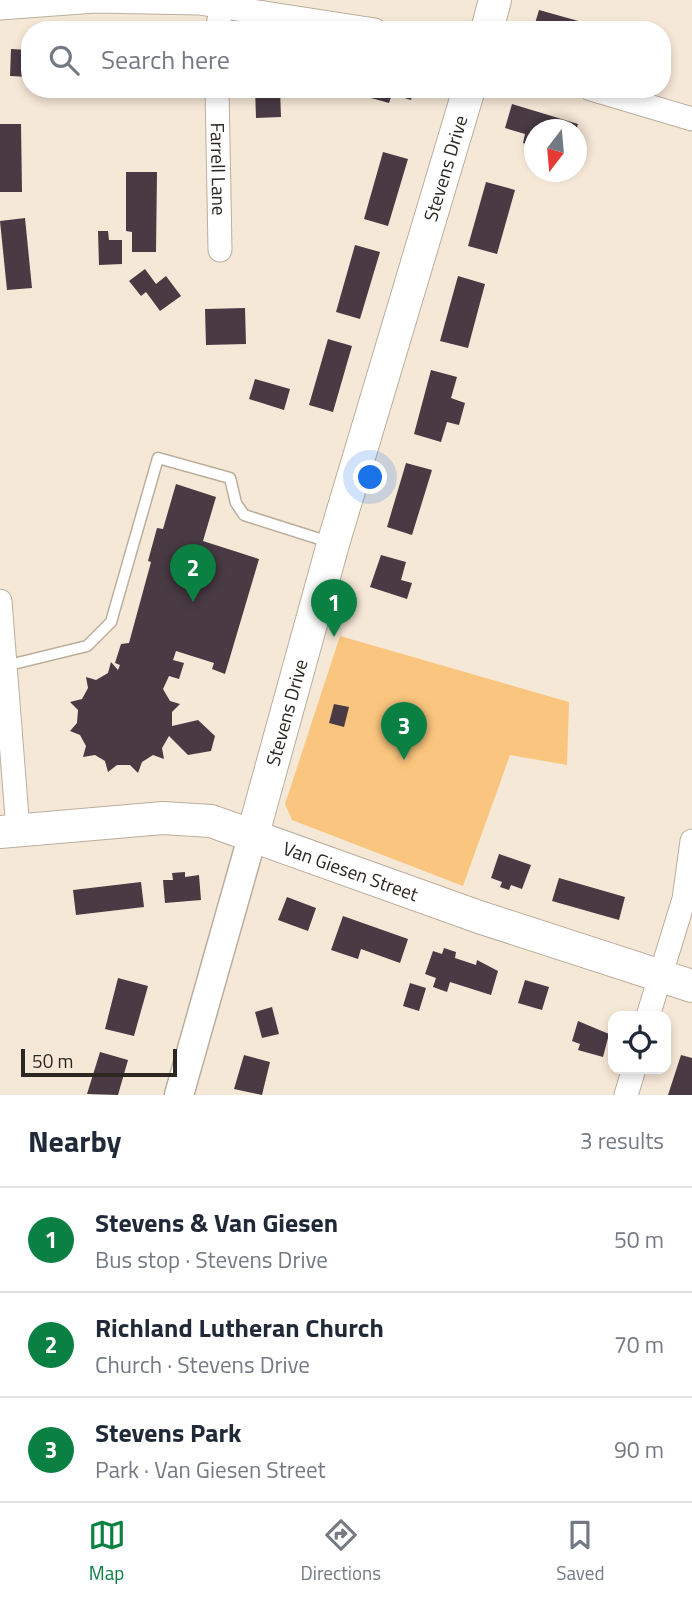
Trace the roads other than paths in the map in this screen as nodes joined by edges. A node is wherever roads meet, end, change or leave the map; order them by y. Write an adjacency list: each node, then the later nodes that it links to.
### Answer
1 (495, 0): 6 (main road)
2 (222, 2): 3 (street); 4 (street); 5 (street)
3 (0, 8)
4 (219, 21)
5 (326, 21)
6 (489, 21)
7 (218, 98): 11 (street, Farrell Lane)
8 (466, 98): 12 (main road, Stevens Drive)
9 (621, 98): 10 (street)
10 (692, 119)
11 (220, 250)
12 (333, 544): 14 (lane); 16 (main road, Stevens Drive)
13 (0, 601): 14 (street)
14 (5, 666): 15 (street)
15 (9, 831): 16 (main road, Van Giesen Street)
16 (253, 834): 18 (main road, Van Giesen Street); 22 (street, Stevens Drive)
17 (692, 841): 18 (street)
18 (660, 977): 19 (main road, Van Giesen Street); 20 (street)
19 (692, 986)
20 (650, 1011)
21 (632, 1074): 23 (street)
22 (179, 1095)
23 (626, 1095)

